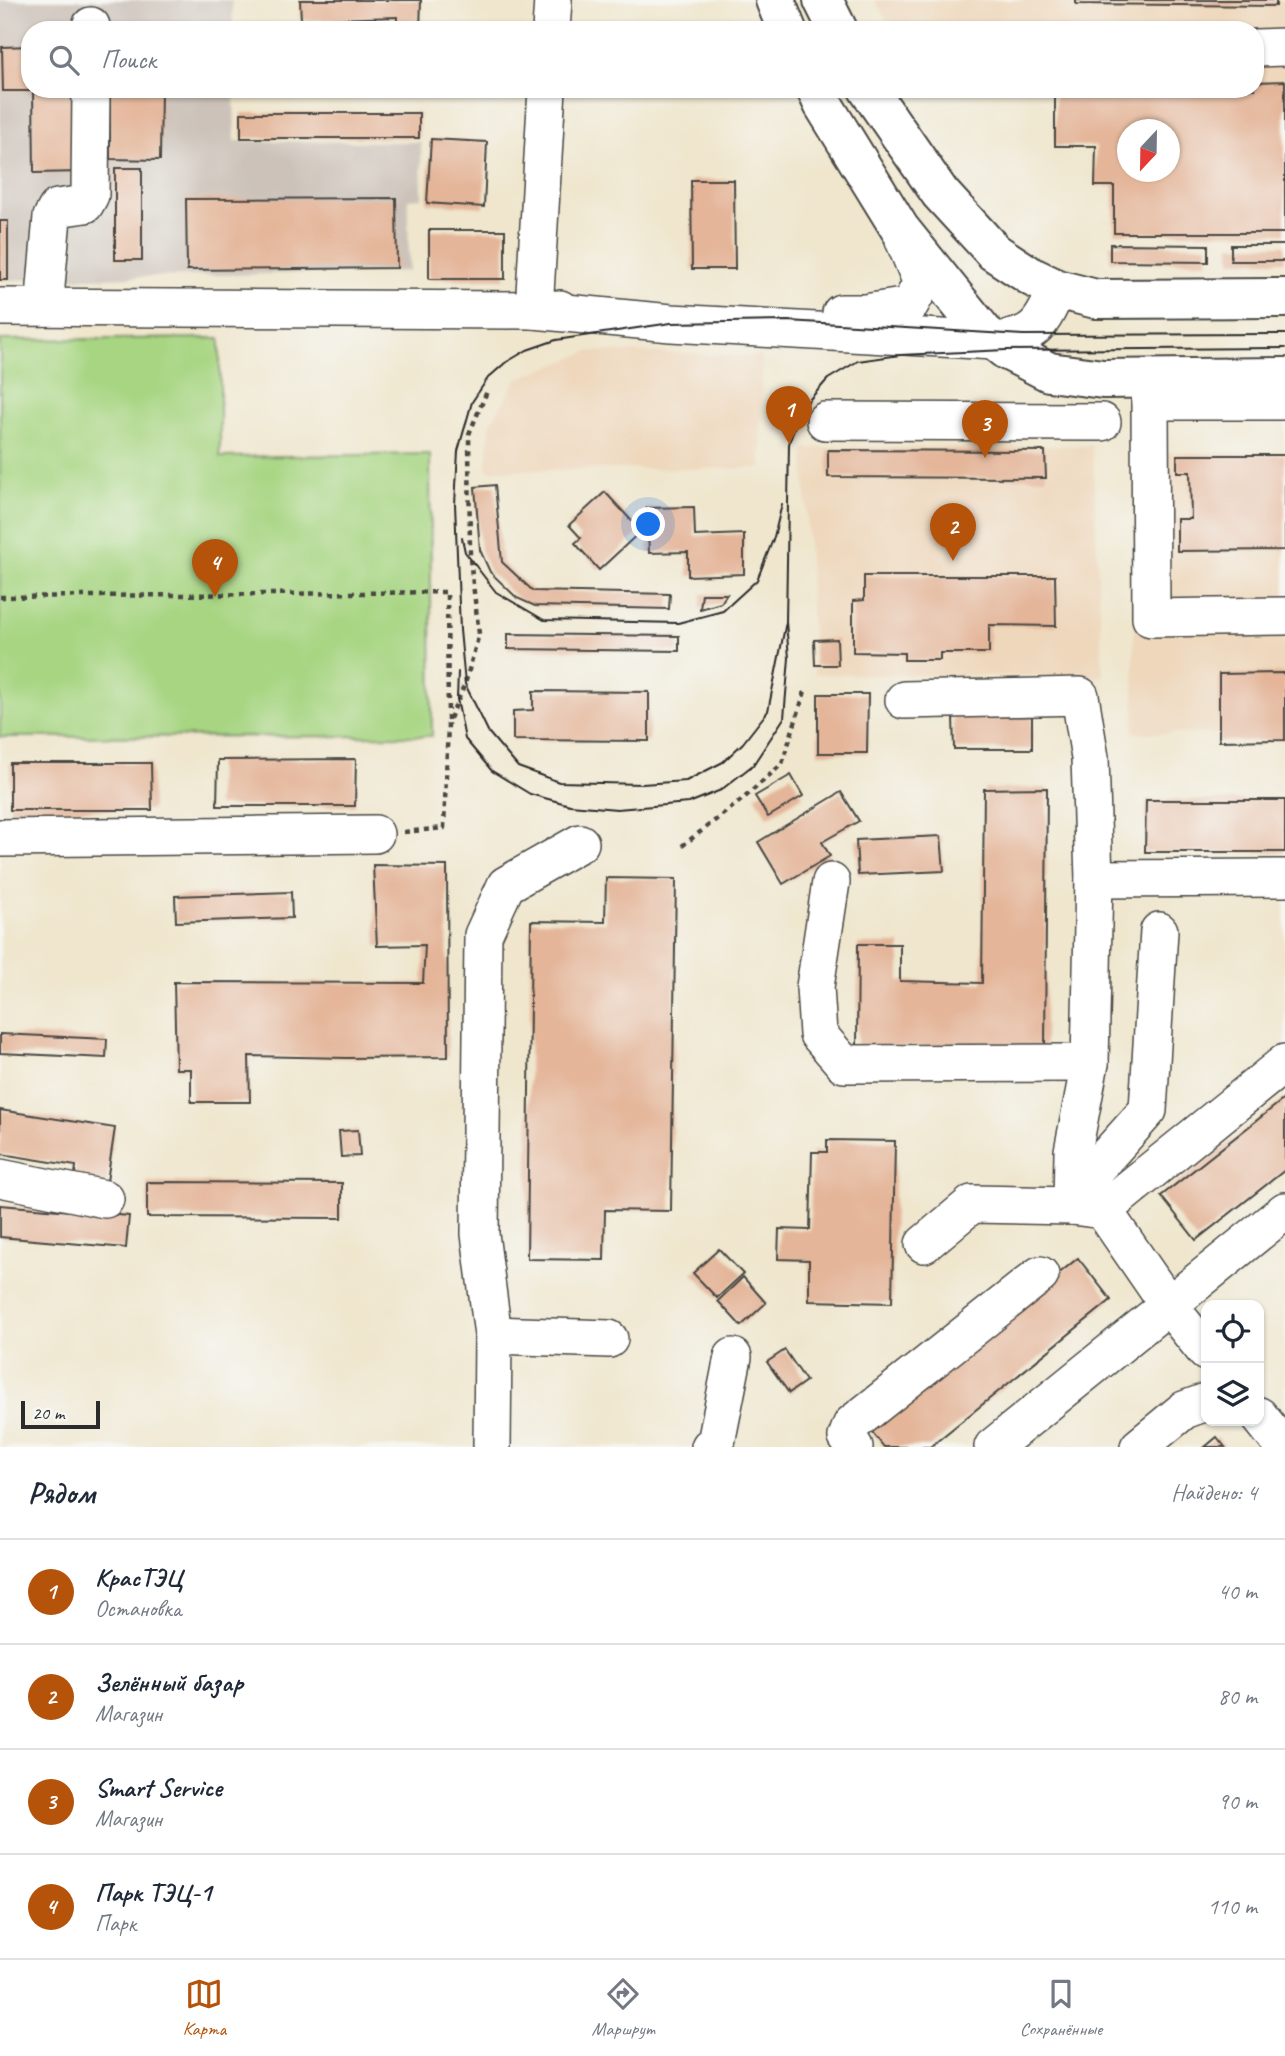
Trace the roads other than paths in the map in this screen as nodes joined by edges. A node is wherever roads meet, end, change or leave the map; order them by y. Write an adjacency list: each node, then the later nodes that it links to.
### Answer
1 (553, 0): 4 (street)
2 (775, 0): 5 (highway)
3 (823, 0): 6 (highway)
4 (552, 21)
5 (783, 21)
6 (834, 21)
7 (1285, 47): 8 (street)
8 (1264, 48)
9 (91, 98): 17 (street)
10 (546, 98): 18 (street)
11 (820, 98): 13 (highway)
12 (876, 98): 14 (highway)
13 (900, 229): 18 (street); 19 (highway)
14 (1057, 289): 15 (highway); 19 (street)
15 (1285, 298)
16 (0, 307): 17 (street)
17 (47, 307): 18 (street)
18 (534, 310): 19 (street)
19 (1009, 338): 21 (highway)
20 (1285, 377): 22 (highway)
21 (1103, 379): 22 (highway); 24 (street)
22 (1150, 390): 23 (street); 25 (street)
23 (1285, 401)
24 (825, 421)
25 (1285, 617)
26 (904, 700): 30 (street)
27 (375, 834): 28 (street)
28 (0, 838)
29 (580, 843): 43 (street)
30 (1094, 879): 31 (street); 34 (street)
31 (1283, 881)
32 (831, 882): 34 (street)
33 (1159, 931): 38 (street)
34 (1090, 1063): 38 (street)
35 (1285, 1063): 38 (street)
36 (0, 1178): 37 (street)
37 (105, 1199)
38 (1087, 1208): 40 (street); 42 (street)
39 (1285, 1211): 42 (street)
40 (924, 1244)
41 (1040, 1275): 51 (street)
42 (1169, 1306): 45 (street); 52 (street)
43 (493, 1335): 44 (street); 49 (street)
44 (608, 1339)
45 (1201, 1346)
46 (733, 1357): 50 (street)
47 (1201, 1404): 53 (street)
48 (1264, 1422): 54 (street)
49 (492, 1447)
50 (710, 1447)
51 (854, 1447)
52 (993, 1447)
53 (1139, 1447)
54 (1284, 1447)

